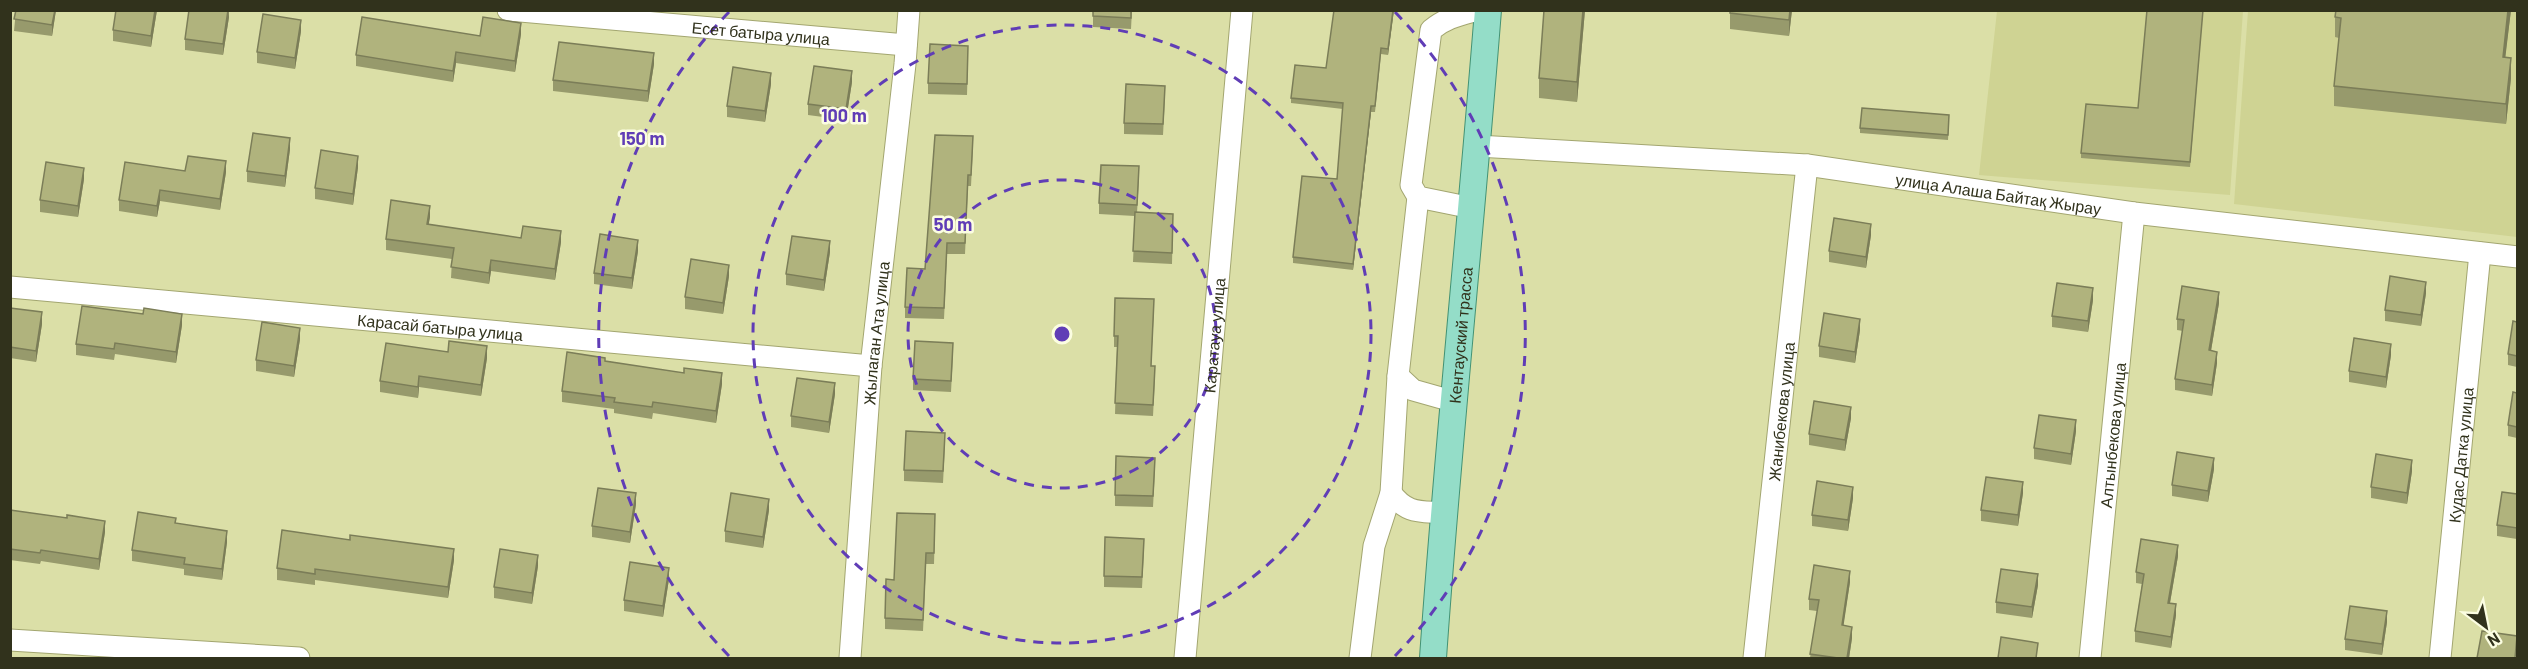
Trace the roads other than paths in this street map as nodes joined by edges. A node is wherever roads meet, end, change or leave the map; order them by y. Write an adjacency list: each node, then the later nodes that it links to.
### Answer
1 (508, 10): 6 (street, Есет батыра улица)
2 (909, 10): 6 (street, Жылаган Ата улица)
3 (1242, 10): 23 (street, Каратауа улица)
4 (1478, 10): 9 (street)
5 (1488, 10): 7 (main road, Кентауский трасса)
6 (906, 45): 15 (street, Жылаган Ата улица)
7 (1477, 146): 8 (street, улица Алаша Байтақ Жырау); 10 (main road, Кентауский трасса)
8 (1807, 165): 11 (street, улица Алаша Байтақ Жырау); 26 (street, Жанибекова улица)
9 (1418, 197): 10 (street); 16 (street)
10 (1472, 208): 17 (main road, Кентауский трасса)
11 (2133, 213): 12 (street, улица Алаша Байтақ Жырау); 27 (street, Алтынбекова улица)
12 (2480, 253): 13 (street, улица Алаша Байтақ Жырау); 28 (street, Кудас Датка улица)
13 (2517, 257)
14 (10, 287): 15 (street, Карасай батыра улица)
15 (871, 366): 22 (street, Жылаган Ата улица)
16 (1398, 376): 17 (street); 18 (street)
17 (1452, 401): 19 (main road, Кентауский трасса)
18 (1391, 493): 19 (street); 24 (street)
19 (1443, 513): 25 (main road, Кентауский трасса)
20 (10, 640): 21 (street)
21 (299, 658)
22 (850, 658)
23 (1185, 658)
24 (1360, 658)
25 (1433, 658)
26 (1754, 658)
27 (2090, 658)
28 (2440, 658)

